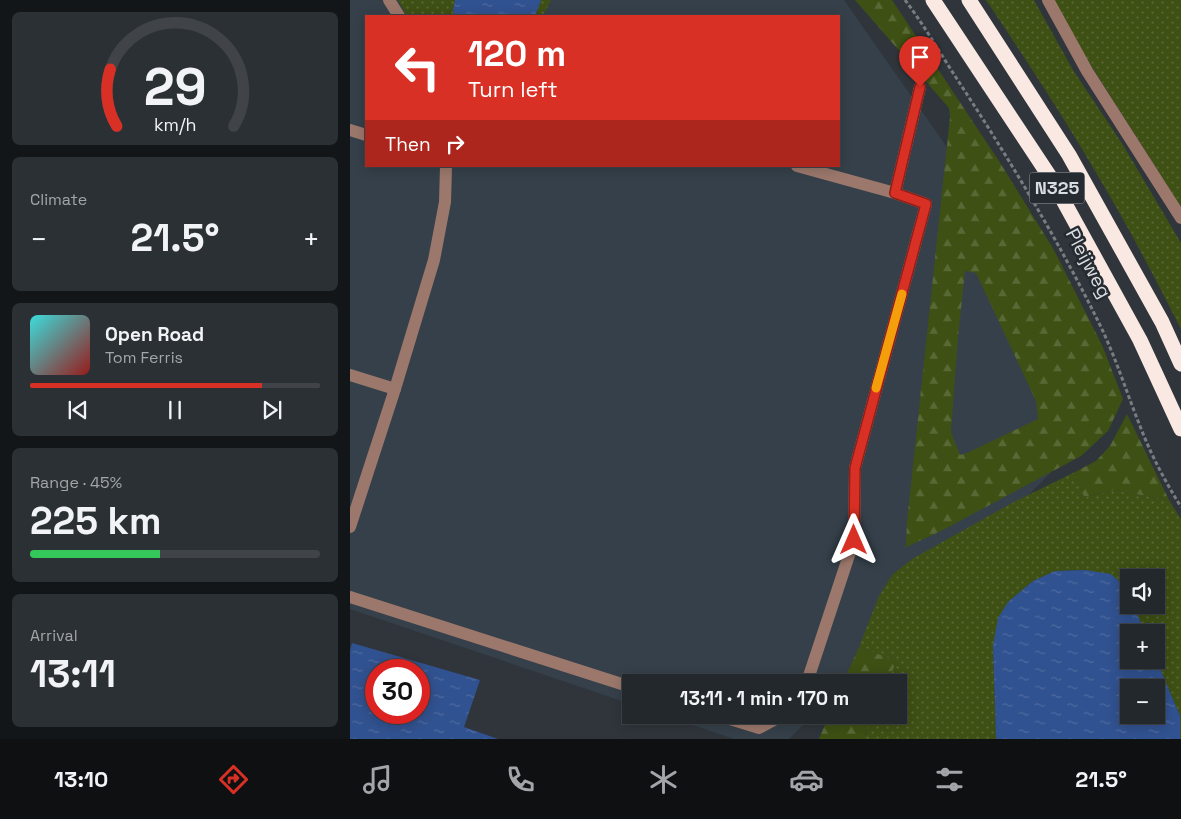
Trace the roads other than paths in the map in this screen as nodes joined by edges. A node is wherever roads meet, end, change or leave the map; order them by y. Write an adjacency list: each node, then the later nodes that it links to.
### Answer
1 (389, 0): 5 (street)
2 (933, 0): 16 (highway, Pleijweg / N325)
3 (968, 0): 13 (highway, Pleijweg / N325)
4 (1048, 0): 12 (street)
5 (398, 15)
6 (920, 87): 11 (street)
7 (350, 130): 8 (street)
8 (365, 135)
9 (446, 167): 15 (street)
10 (801, 167): 11 (street)
11 (895, 193): 19 (street)
12 (1181, 218)
13 (1181, 364)
14 (350, 375): 15 (street)
15 (395, 389): 17 (street)
16 (1181, 429)
17 (350, 527)
18 (350, 597): 20 (street)
19 (810, 674)
20 (622, 684)
21 (746, 724): 22 (street)
22 (766, 724)

